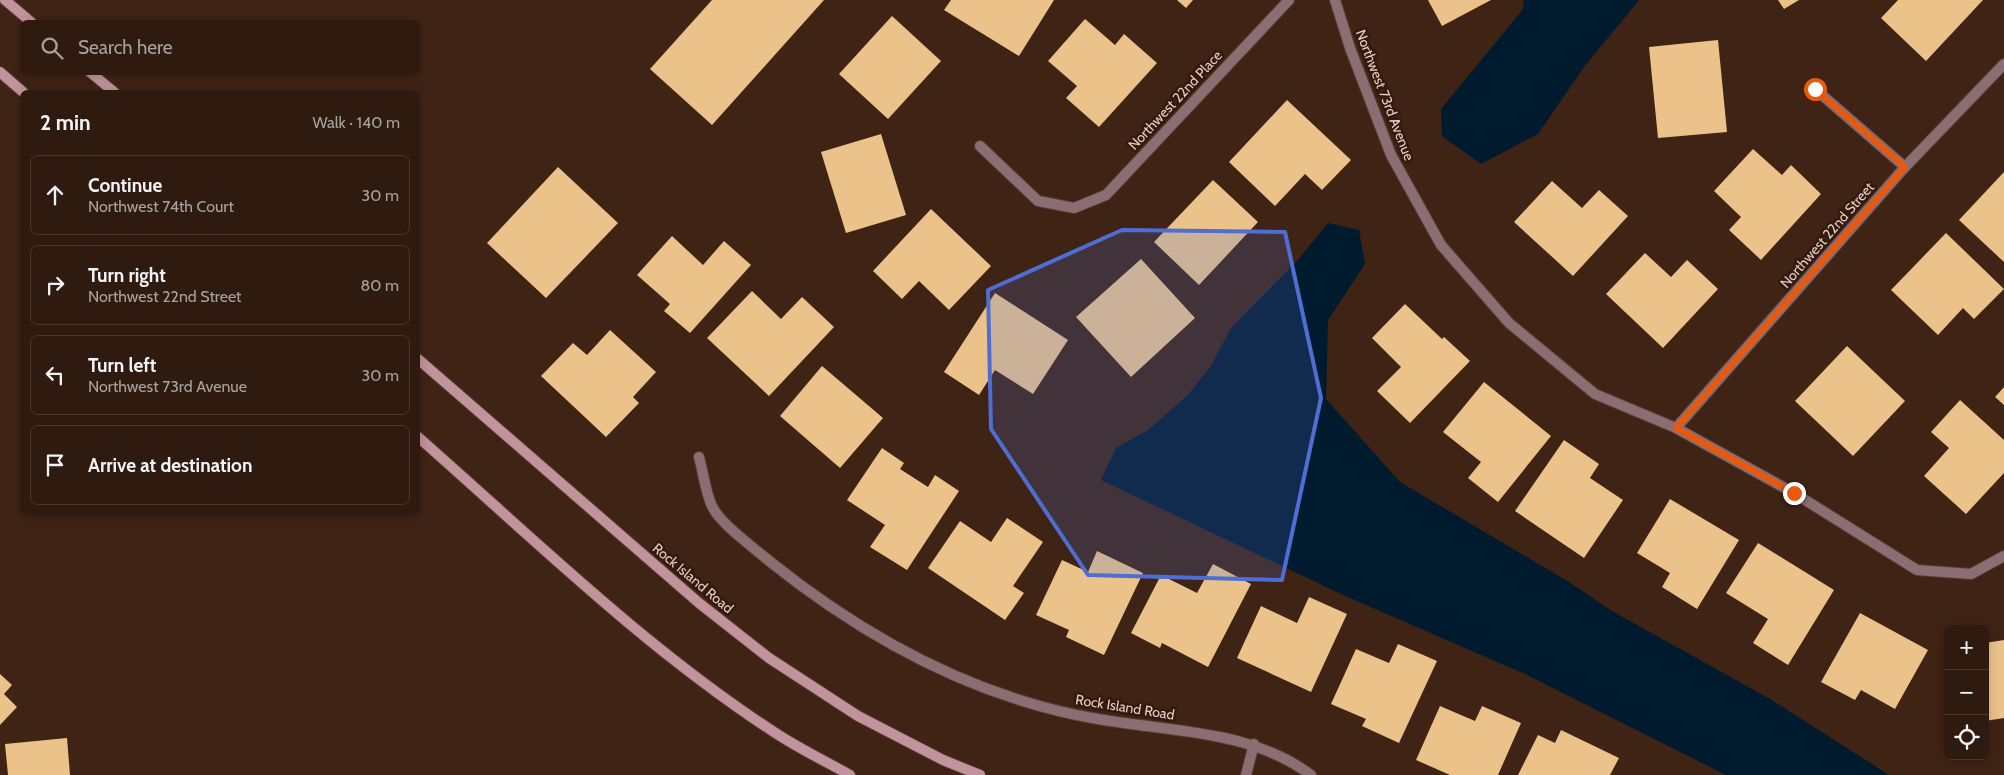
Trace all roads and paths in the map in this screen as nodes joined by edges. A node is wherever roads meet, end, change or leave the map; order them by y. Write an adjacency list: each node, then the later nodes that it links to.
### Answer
1 (5, 0): 4 (main road)
2 (1289, 0): 11 (street, Northwest 22nd Place)
3 (1335, 0): 14 (street, Northwest 73rd Avenue)
4 (29, 20)
5 (2004, 64): 12 (street, Northwest 22nd Street)
6 (0, 72): 9 (main road)
7 (94, 75): 10 (main road)
8 (1815, 89): 12 (street)
9 (21, 90)
10 (112, 90)
11 (980, 146)
12 (1905, 167): 14 (street, Northwest 22nd Street)
13 (420, 361): 20 (main road, Rock Island Road)
14 (1676, 428): 17 (street, Northwest 73rd Avenue)
15 (420, 439): 19 (main road)
16 (699, 457): 18 (street, Rock Island Road)
17 (2004, 556)
18 (1254, 744): 21 (street); 22 (street, Rock Island Road)
19 (850, 775)
20 (980, 775)
21 (1246, 775)
22 (1311, 775)

